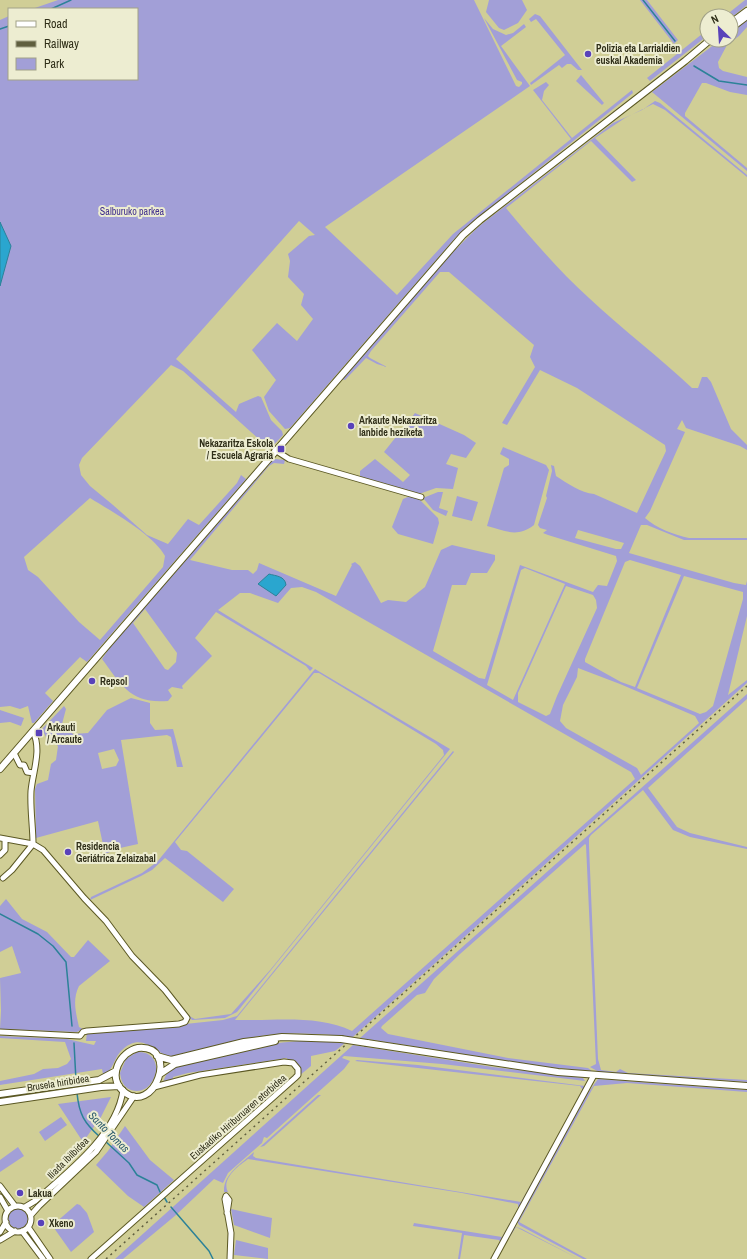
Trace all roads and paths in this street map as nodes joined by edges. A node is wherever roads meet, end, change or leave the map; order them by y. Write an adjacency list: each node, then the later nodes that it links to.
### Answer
1 (700, 48): 3 (main road)
2 (704, 48): 3 (main road)
3 (685, 61): 4 (main road)
4 (275, 450): 5 (street); 6 (main road)
5 (421, 497)
6 (33, 731): 7 (main road); 9 (street)
7 (14, 753): 8 (main road); 9 (street)
8 (0, 769)
9 (34, 773): 11 (street)
10 (2, 839): 11 (street); 12 (street)
11 (33, 844): 13 (street); 14 (street)
12 (0, 856)
13 (3, 878)
14 (0, 1032)
15 (309, 1038): 16 (main road); 18 (main road); 19 (main road, bridge)
16 (157, 1056): 17 (main road); 18 (main road)
17 (116, 1071): 22 (main road); 23 (main road, Brusela hiribidea)
18 (160, 1074): 21 (main road)
19 (594, 1075): 20 (main road); 43 (street)
20 (747, 1086)
21 (154, 1087): 24 (main road); 41 (street, Euskadiko Hiriburuaren etorbidea)
22 (121, 1088): 24 (main road); 25 (main road, Brusela hiribidea); 29 (street, Iliada ibilbidea)
23 (0, 1094)
24 (134, 1096): 32 (street, Iliada ibilbidea)
25 (0, 1102)
26 (0, 1186): 28 (street)
27 (0, 1198): 30 (street)
28 (15, 1206): 29 (street); 30 (street)
29 (25, 1207): 32 (street)
30 (8, 1211): 33 (street)
31 (227, 1213): 42 (street)
32 (31, 1215): 34 (street)
33 (6, 1222): 35 (street); 37 (street)
34 (28, 1227): 36 (street); 40 (street)
35 (15, 1231): 36 (street); 38 (street)
36 (22, 1231): 39 (street)
37 (0, 1232)
38 (0, 1240)
39 (43, 1259)
40 (50, 1259)
41 (91, 1259)
42 (230, 1259)
43 (494, 1259)

